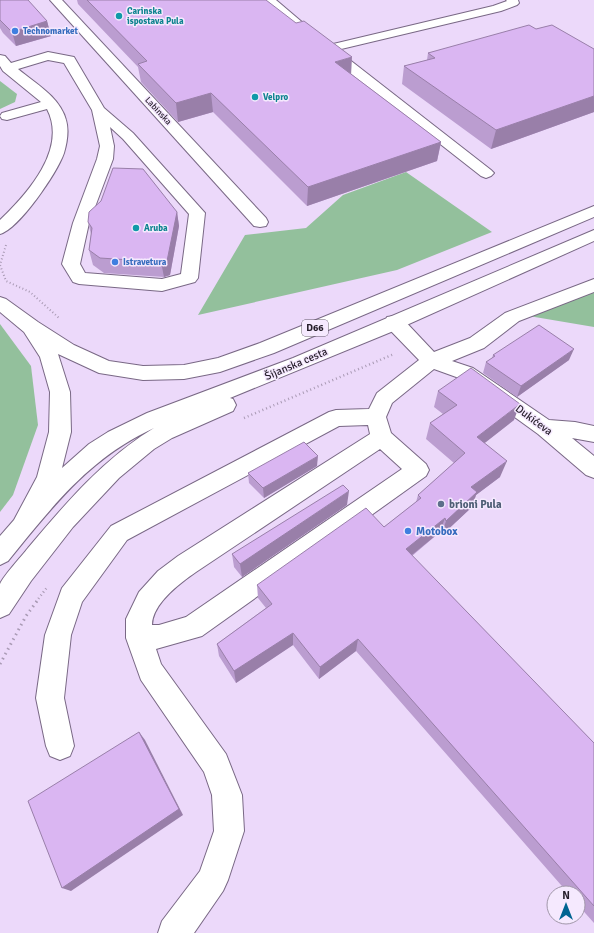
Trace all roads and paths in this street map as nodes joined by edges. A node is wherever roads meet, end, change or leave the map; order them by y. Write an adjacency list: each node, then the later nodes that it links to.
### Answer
1 (57, 0): 11 (main road, Labinska)
2 (269, 0): 4 (main road)
3 (512, 0): 4 (main road)
4 (327, 49): 9 (main road)
5 (4, 64): 6 (main road); 7 (main road)
6 (50, 104): 8 (main road); 12 (main road)
7 (99, 110): 7 (main road)
8 (7, 116)
9 (486, 173)
10 (594, 211): 19 (main road, D66)
11 (260, 222)
12 (0, 229)
13 (594, 235): 18 (main road, Šijanska cesta / D66)
14 (9, 242): 17 (path)
15 (594, 285): 20 (main road)
16 (0, 303): 19 (main road, D66)
17 (62, 321)
18 (394, 322): 20 (main road, Dukićeva); 21 (main road, Šijanska cesta / D66)
19 (31, 327): 26 (main road, D66)
20 (431, 361): 22 (main road); 23 (main road, Dukićeva)
21 (256, 381): 26 (main road, Šijanska cesta / D66); 28 (main road)
22 (379, 427): 29 (main road); 29 (main road); 30 (main road)
23 (545, 428): 24 (main road); 25 (main road, Dukićeva)
24 (594, 434)
25 (594, 469)
26 (22, 527): 27 (main road, D66)
27 (0, 554)
28 (0, 606)
29 (139, 638): 31 (main road)
30 (60, 746)
31 (174, 933)

